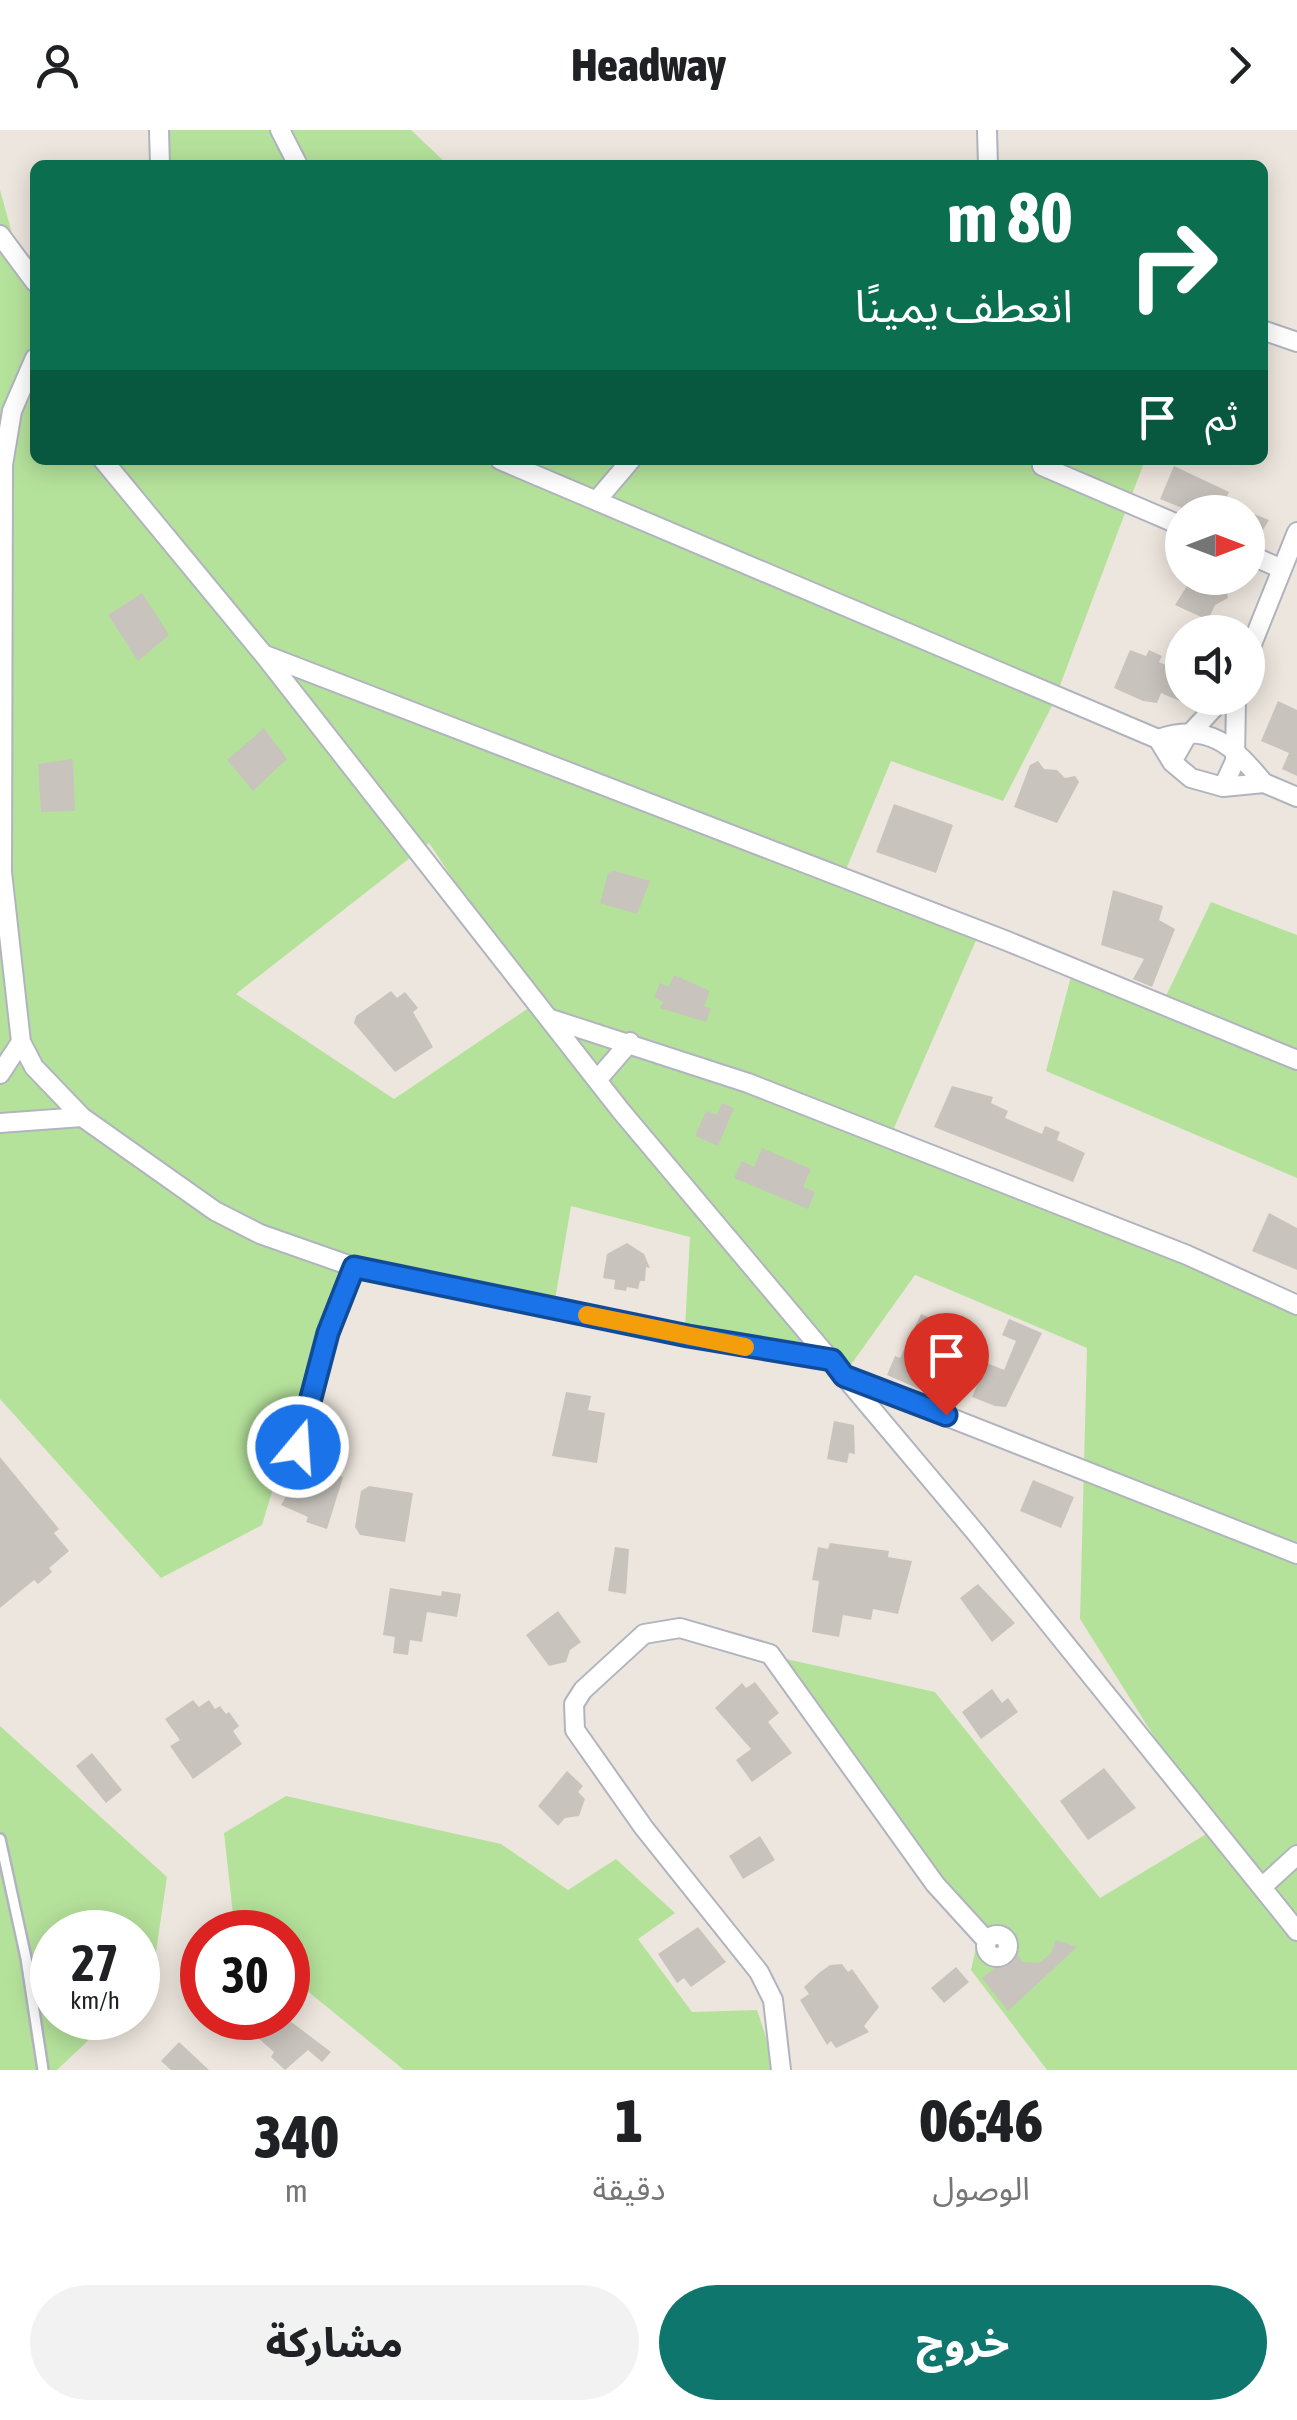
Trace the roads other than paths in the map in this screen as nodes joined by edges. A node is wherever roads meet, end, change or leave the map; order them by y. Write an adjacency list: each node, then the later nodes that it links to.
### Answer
1 (159, 130): 4 (street)
2 (280, 130): 5 (street)
3 (987, 130): 6 (street)
4 (160, 160)
5 (295, 160)
6 (988, 160)
7 (0, 235): 8 (street)
8 (30, 275)
9 (1268, 332): 10 (street)
10 (1297, 342)
11 (30, 370): 13 (street)
12 (30, 409): 13 (street)
13 (12, 411): 35 (street)
14 (107, 465): 24 (street)
15 (512, 465): 18 (street)
16 (627, 465): 18 (street)
17 (1042, 466): 19 (street)
18 (597, 500): 28 (street)
19 (1165, 519)
20 (1297, 532): 22 (street)
21 (1265, 562): 22 (street)
22 (1282, 569): 23 (street)
23 (1264, 615)
24 (264, 655): 34 (street); 37 (street)
25 (1209, 715): 27 (street)
26 (1236, 715): 29 (street)
27 (1196, 730): 28 (street); 29 (street); 30 (street)
28 (1158, 738): 30 (street)
29 (1236, 752): 31 (street); 32 (street)
30 (1172, 762): 32 (street)
31 (1264, 783): 32 (street); 33 (street)
32 (1223, 787)
33 (1297, 796)
34 (550, 1019): 36 (street); 39 (street)
35 (22, 1042): 38 (street); 40 (street)
36 (630, 1042): 39 (street); 43 (street)
37 (1297, 1060)
38 (0, 1074)
39 (597, 1080): 44 (street)
40 (82, 1117): 41 (street); 42 (street)
41 (0, 1123)
42 (354, 1267): 44 (street); 46 (street)
43 (1297, 1305)
44 (832, 1360): 45 (street)
45 (844, 1376): 47 (street); 50 (street)
46 (298, 1447)
47 (1297, 1554)
48 (0, 1839): 53 (lane)
49 (1297, 1855): 50 (street)
50 (1262, 1887): 51 (street)
51 (1297, 1931)
52 (987, 1941): 54 (street)
53 (43, 2070)
54 (781, 2070)

